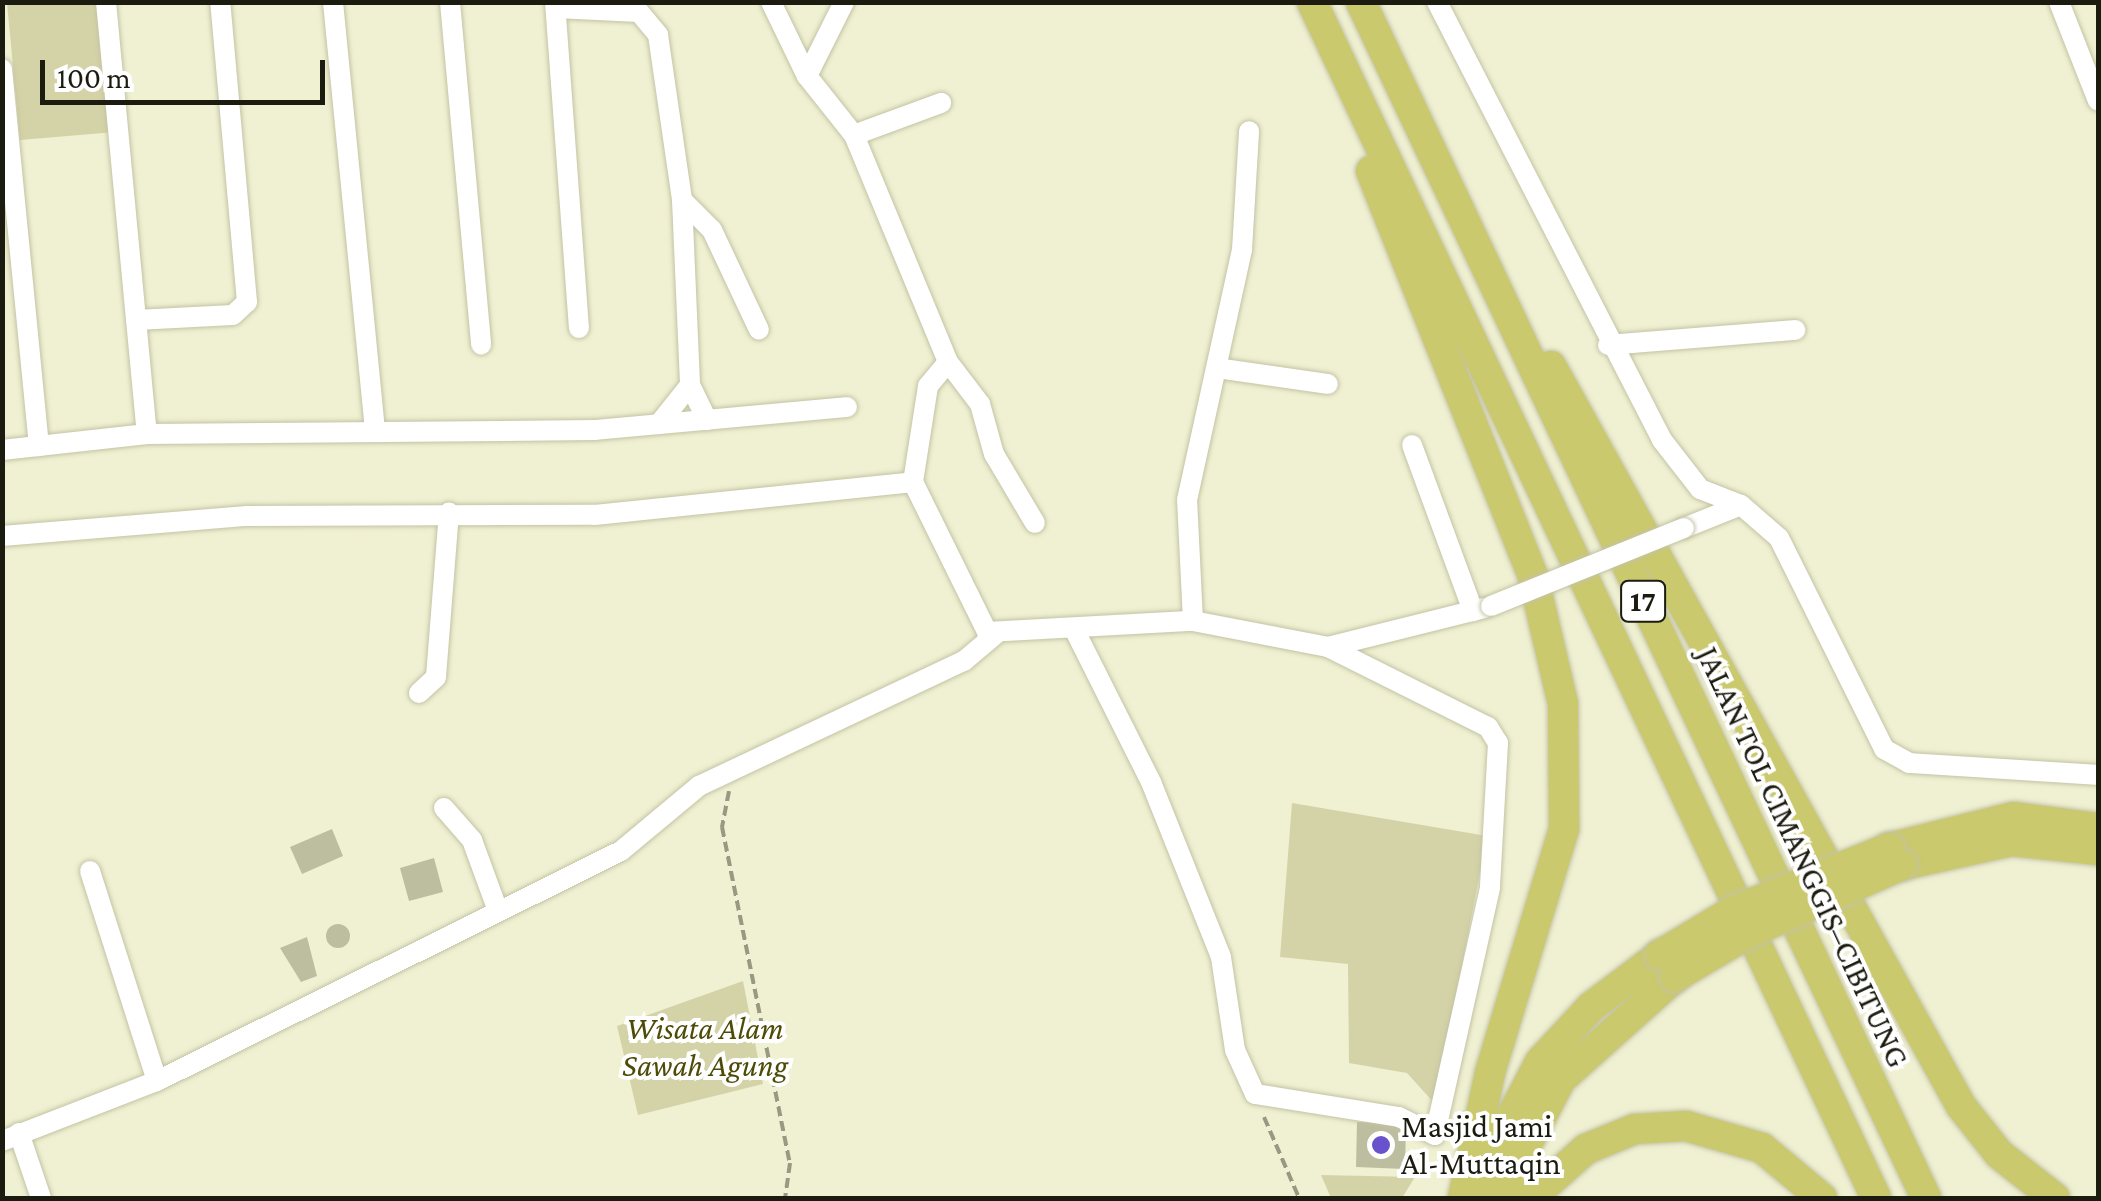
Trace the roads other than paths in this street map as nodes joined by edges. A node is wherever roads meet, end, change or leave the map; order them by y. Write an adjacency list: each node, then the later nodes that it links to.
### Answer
1 (106, 2): 21 (street)
2 (220, 2): 21 (street)
3 (333, 2): 36 (street)
4 (450, 2): 27 (street)
5 (771, 2): 14 (street)
6 (844, 2): 14 (street)
7 (1304, 2): 63 (highway)
8 (1312, 2): 68 (highway, 17)
9 (1361, 2): 19 (highway, JALAN TOL CIMANGGIS–CIBITUNG / 17)
10 (1436, 2): 28 (street)
11 (2058, 2): 15 (street)
12 (555, 6): 20 (street); 22 (street)
13 (2, 69): 25 (street)
14 (807, 76): 18 (street)
15 (2098, 101)
16 (941, 102): 18 (street)
17 (1250, 131): 30 (street)
18 (854, 135): 29 (street)
19 (1444, 182): 69 (highway, JALAN TOL CIMANGGIS–CIBITUNG / 17); 70 (highway)
20 (682, 200): 23 (street); 32 (street)
21 (136, 320): 37 (street)
22 (579, 328)
23 (758, 330)
24 (1795, 330): 28 (street)
25 (25, 335): 26 (street); 39 (street)
26 (2, 337)
27 (481, 345)
28 (1608, 345): 42 (street)
29 (948, 362): 41 (street); 44 (street)
30 (1218, 368): 31 (street); 47 (street)
31 (1328, 384)
32 (690, 385): 34 (street); 35 (street)
33 (846, 407): 34 (street)
34 (707, 420): 35 (street)
35 (659, 424): 36 (street)
36 (375, 431): 37 (street)
37 (147, 434): 39 (street)
38 (1412, 445): 46 (street)
39 (38, 446): 40 (street)
40 (2, 450)
41 (913, 482): 43 (street); 49 (street)
42 (1741, 505): 46 (street, bridge); 52 (street)
43 (449, 513): 45 (street); 51 (street)
44 (1035, 524)
45 (2, 536)
46 (1482, 608): 50 (street)
47 (1193, 620): 48 (street); 50 (street)
48 (1076, 633): 49 (street); 50 (street)
49 (996, 634): 58 (street)
50 (1328, 647)
51 (419, 693)
52 (2098, 775)
53 (444, 808): 58 (street)
54 (2098, 828): 56 (highway)
55 (2098, 850): 56 (highway)
56 (1896, 856): 59 (highway, bridge)
57 (90, 871): 60 (street)
58 (498, 911): 60 (street)
59 (1668, 966): 64 (highway); 65 (highway)
60 (157, 1080): 61 (street)
61 (11, 1137): 62 (street)
62 (41, 1198)
63 (1462, 1198)
64 (1471, 1198)
65 (1498, 1198)
66 (1531, 1198): 67 (highway)
67 (1822, 1198)
68 (1876, 1198)
69 (1926, 1198)
70 (2055, 1198)

